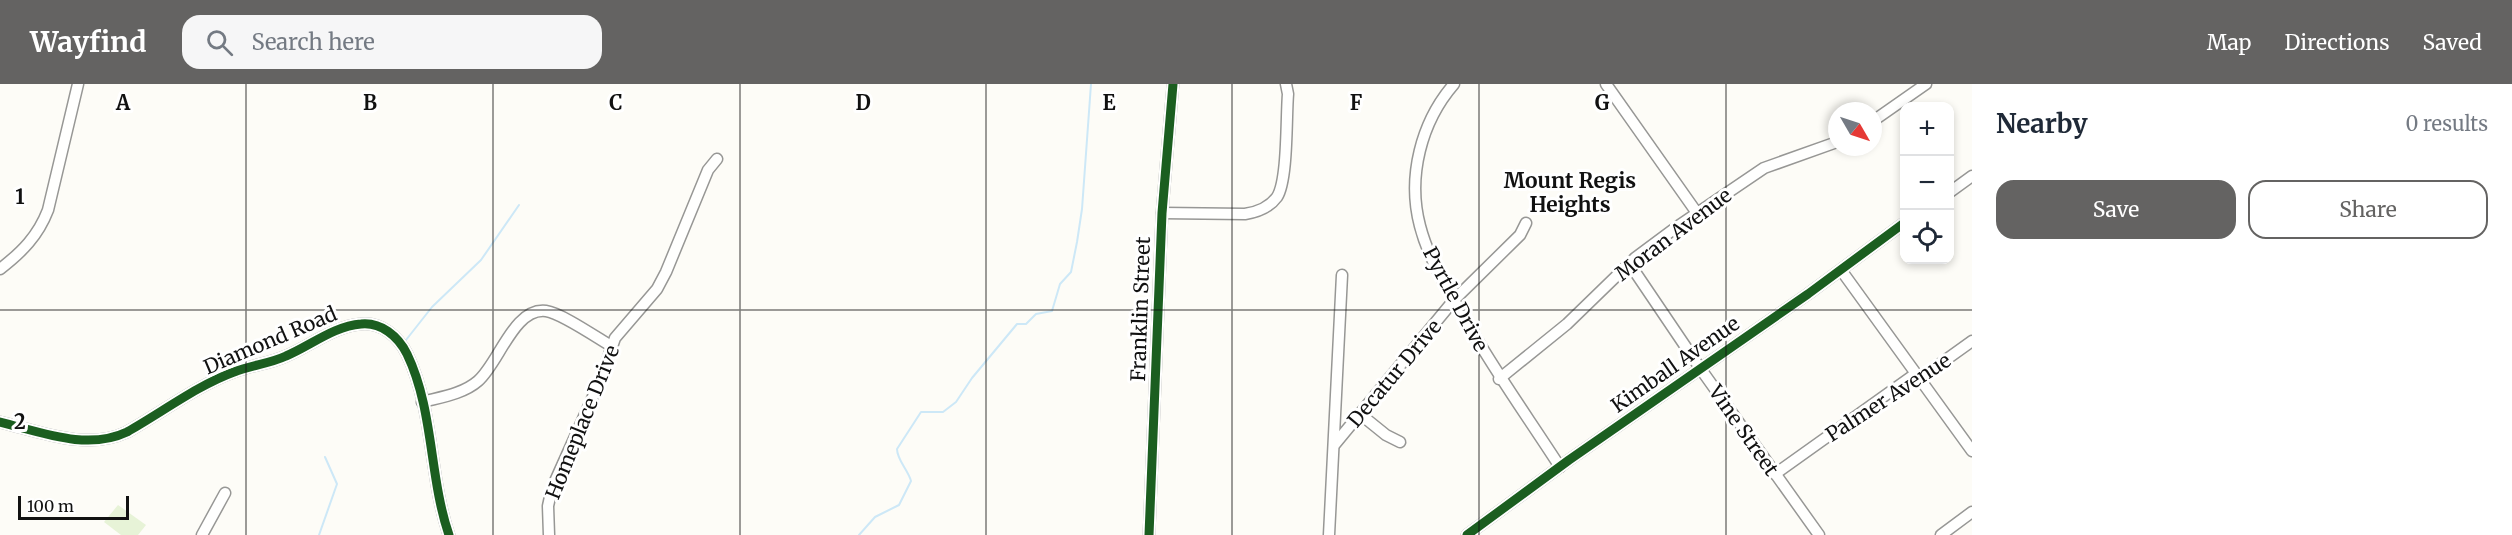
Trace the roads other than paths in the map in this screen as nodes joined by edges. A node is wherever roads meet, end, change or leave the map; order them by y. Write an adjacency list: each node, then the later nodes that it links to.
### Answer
1 (78, 84): 17 (street)
2 (1173, 84): 12 (street, Franklin Street)
3 (1286, 84): 12 (street)
4 (1454, 84): 20 (street, Pyrtle Drive)
5 (1606, 84): 13 (street)
6 (1926, 84): 7 (street)
7 (1882, 115)
8 (1828, 145): 13 (street, Moran Avenue)
9 (717, 159): 22 (street, Homeplace Drive)
10 (1972, 176): 11 (street)
11 (1954, 189)
12 (1162, 213): 39 (street, Franklin Street)
13 (1697, 213): 16 (street, Moran Avenue)
14 (1526, 223): 20 (street, Decatur Drive)
15 (1900, 227): 18 (street, Kimball Avenue)
16 (1629, 263): 23 (street, Vine Street); 25 (street, Moran Avenue)
17 (0, 269)
18 (1841, 270): 23 (street, Kimball Avenue); 24 (street)
19 (1342, 275): 30 (street)
20 (1454, 300): 25 (street, Pyrtle Drive); 27 (street, Decatur Drive)
21 (1972, 341): 24 (street, Palmer Avenue)
22 (611, 346): 26 (street); 38 (street, Homeplace Drive)
23 (1700, 368): 32 (street, Kimball Avenue); 33 (street, Vine Street)
24 (1918, 375): 31 (street); 33 (street, Palmer Avenue)
25 (1499, 379): 32 (street, Pyrtle Drive)
26 (422, 402): 28 (street, Diamond Road); 37 (street, Diamond Road)
27 (1360, 414): 29 (street); 30 (street, Decatur Drive)
28 (0, 422)
29 (1400, 442)
30 (1335, 444): 40 (street)
31 (1972, 451)
32 (1560, 466): 41 (street, Kimball Avenue)
33 (1775, 474): 42 (street, Vine Street)
34 (225, 493): 36 (street)
35 (1972, 512): 43 (street)
36 (202, 535)
37 (449, 535)
38 (549, 535)
39 (1149, 535)
40 (1329, 535)
41 (1467, 535)
42 (1820, 535)
43 (1941, 535)

